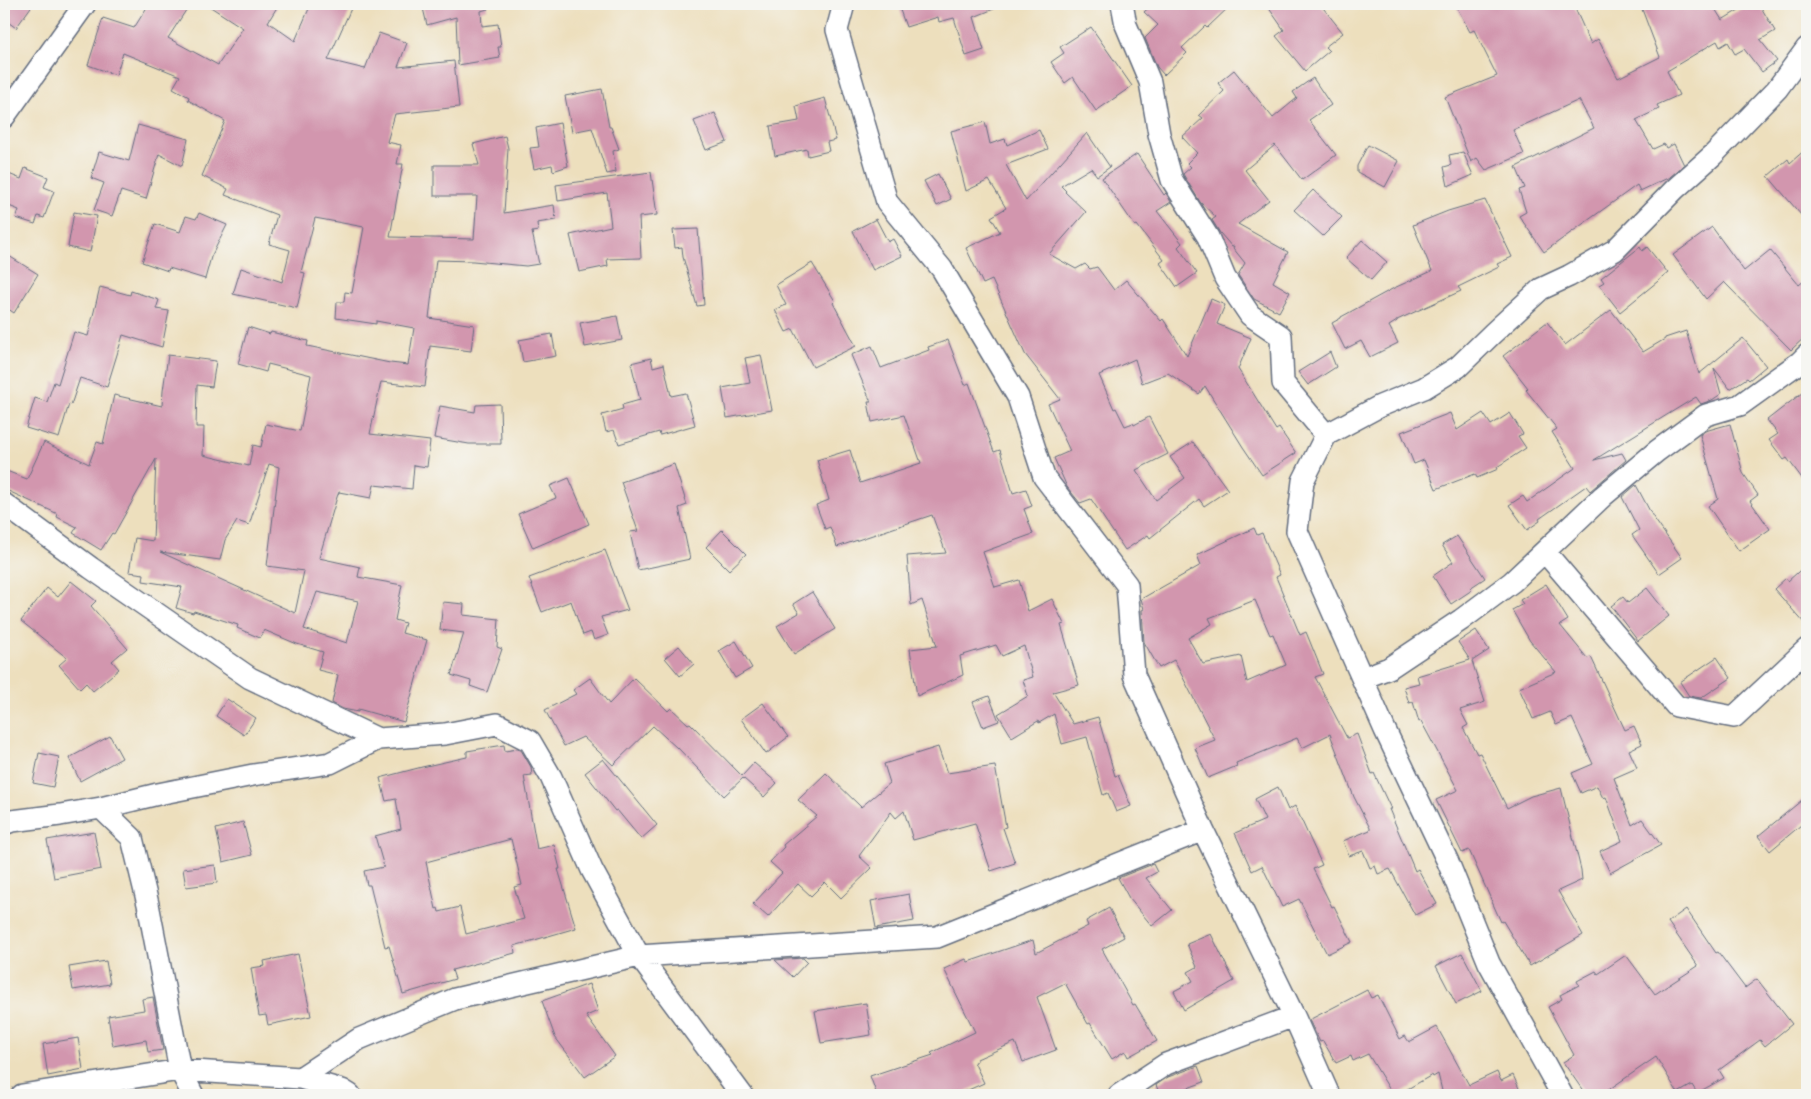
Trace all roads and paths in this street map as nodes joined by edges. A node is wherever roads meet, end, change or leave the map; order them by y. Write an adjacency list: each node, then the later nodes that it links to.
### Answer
1 (85, 4): 5 (street)
2 (844, 4): 15 (street)
3 (1122, 4): 7 (street)
4 (1807, 48): 7 (street)
5 (4, 117)
6 (1807, 355): 9 (street)
7 (1326, 435): 11 (street)
8 (4, 504): 12 (street)
9 (1545, 552): 10 (street); 11 (street)
10 (1807, 649)
11 (1363, 678): 26 (street)
12 (378, 739): 13 (street); 16 (street)
13 (101, 808): 14 (street); 18 (street)
14 (4, 824)
15 (1203, 830): 16 (street); 17 (street)
16 (639, 956): 19 (street); 23 (street)
17 (1294, 1016): 24 (street); 25 (street)
18 (180, 1070): 19 (street); 20 (street); 21 (street)
19 (300, 1078): 22 (street)
20 (22, 1095)
21 (193, 1095)
22 (350, 1095)
23 (742, 1095)
24 (1119, 1095)
25 (1328, 1095)
26 (1562, 1095)

